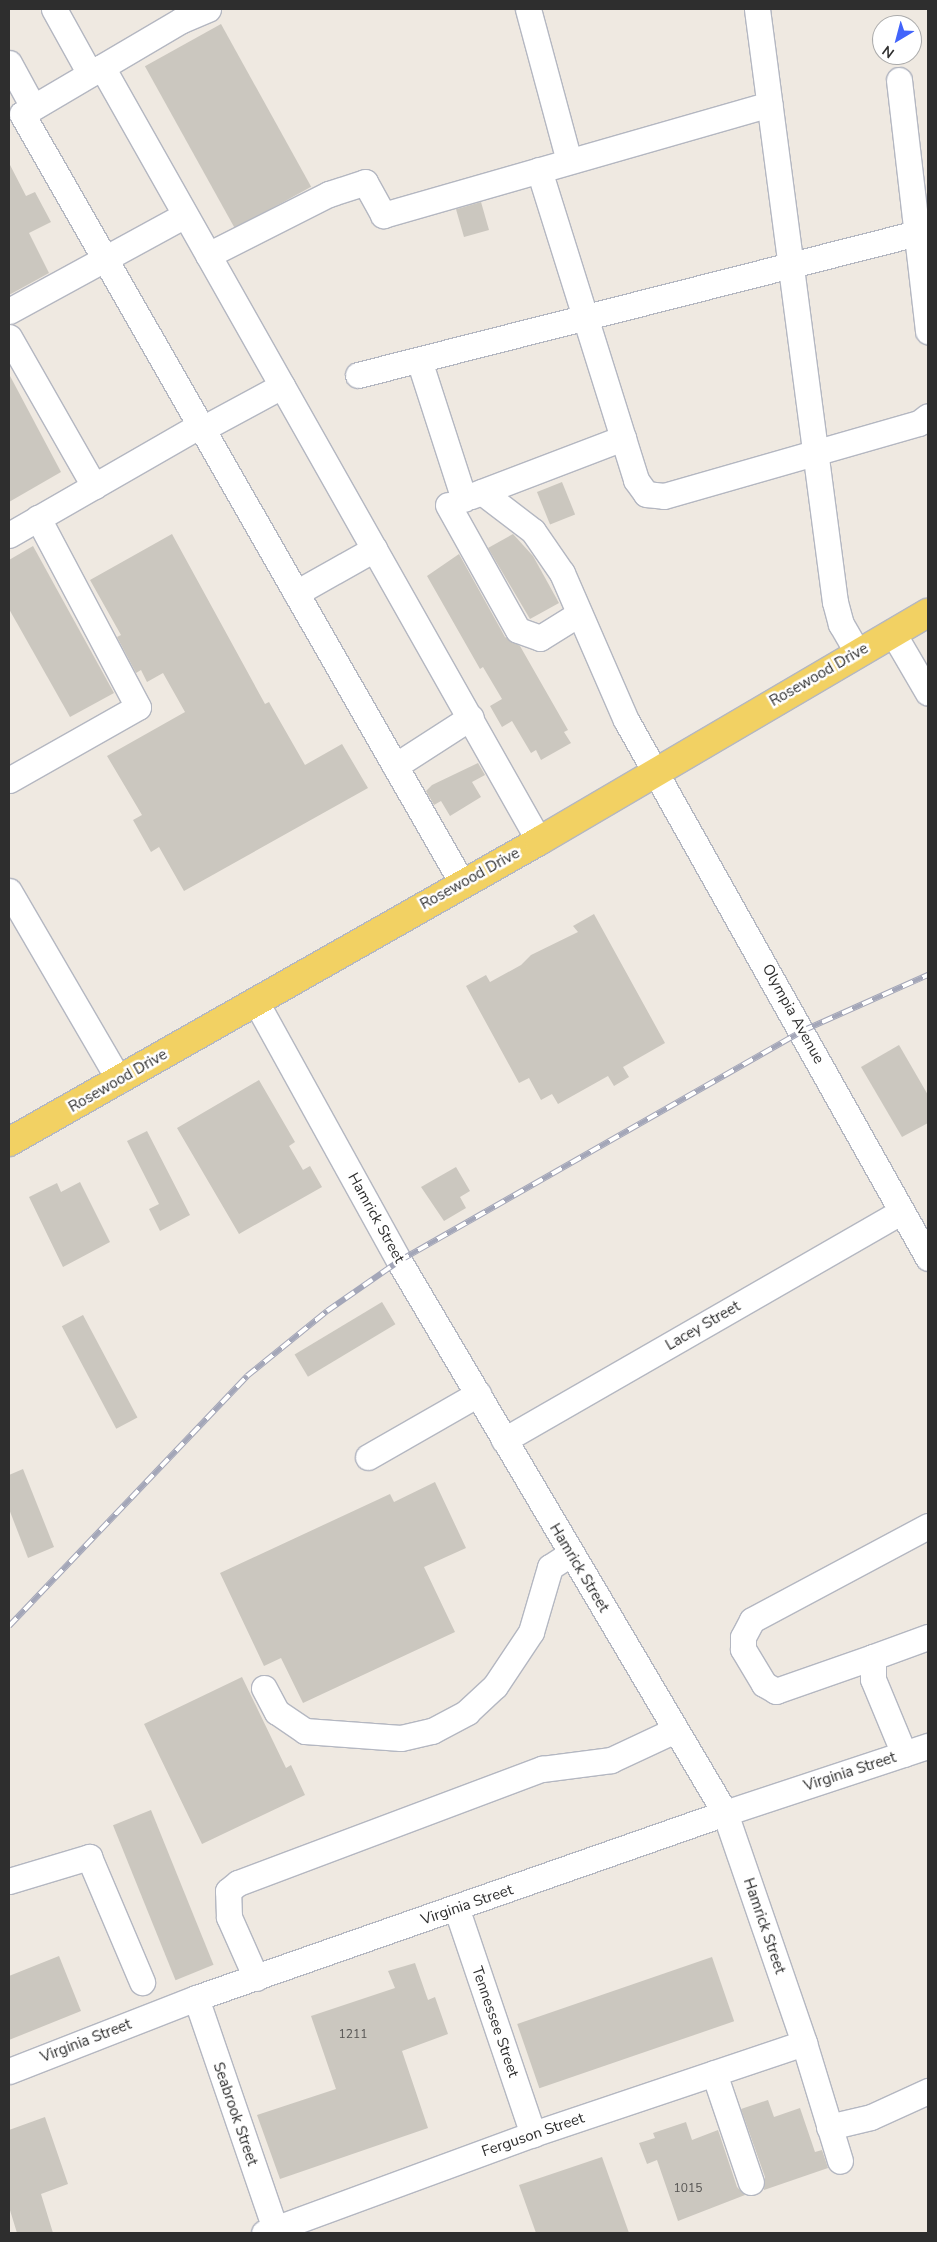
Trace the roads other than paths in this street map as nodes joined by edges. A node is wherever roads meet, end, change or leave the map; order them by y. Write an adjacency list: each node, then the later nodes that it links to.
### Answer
1 (54, 9): 6 (street)
2 (208, 9): 6 (street)
3 (528, 9): 10 (street)
4 (757, 9): 8 (street)
5 (9, 63): 9 (street)
6 (96, 70): 9 (street); 12 (street)
7 (899, 80): 13 (street)
8 (770, 104): 10 (street); 16 (street)
9 (33, 107): 15 (street)
10 (569, 161): 11 (street)
11 (539, 170): 14 (street); 18 (street)
12 (185, 215): 14 (street); 15 (street)
13 (917, 233): 16 (street); 19 (street)
14 (208, 255): 23 (street)
15 (104, 259): 17 (street); 25 (street)
16 (791, 265): 18 (street); 27 (street)
17 (9, 311)
18 (585, 318): 21 (street); 26 (street)
19 (928, 331)
20 (9, 337): 28 (street)
21 (419, 360): 22 (street); 29 (street)
22 (358, 375)
23 (282, 386): 25 (street); 32 (street)
24 (928, 416): 27 (street)
25 (201, 427): 28 (street); 33 (street)
26 (622, 438): 27 (street); 29 (street)
27 (815, 452): 37 (street)
28 (94, 486): 30 (street)
29 (457, 502): 35 (street, Olympia Avenue); 35 (street)
30 (38, 518): 31 (street); 42 (street)
31 (9, 535)
32 (374, 549): 33 (street); 39 (street)
33 (296, 593): 40 (street)
34 (928, 613): 36 (main road, Rosewood Drive)
35 (577, 615): 41 (street, Olympia Avenue)
36 (893, 633): 37 (main road, Rosewood Drive); 38 (street)
37 (858, 653): 41 (main road, Rosewood Drive)
38 (928, 693)
39 (471, 718): 40 (street); 43 (street)
40 (395, 766): 44 (street)
41 (656, 770): 43 (main road, Rosewood Drive); 49 (street, Olympia Avenue)
42 (9, 780)
43 (539, 841): 44 (main road, Rosewood Drive)
44 (462, 883): 46 (main road, Rosewood Drive)
45 (9, 891): 47 (street)
46 (256, 1002): 47 (main road, Rosewood Drive); 51 (street, Hamrick Street)
47 (119, 1080): 48 (main road, Rosewood Drive)
48 (9, 1142)
49 (901, 1212): 50 (street, Olympia Avenue); 52 (street, Lacey Street)
50 (928, 1258)
51 (478, 1394): 52 (street, Hamrick Street); 53 (street)
52 (504, 1440): 55 (street, Hamrick Street)
53 (368, 1457)
54 (928, 1526): 57 (street)
55 (570, 1554): 58 (street); 59 (street, Hamrick Street)
56 (928, 1637): 57 (street)
57 (873, 1657): 61 (street)
58 (264, 1688)
59 (675, 1730): 62 (street, Hamrick Street); 65 (street)
60 (928, 1746): 61 (street, Virginia Street)
61 (904, 1754): 62 (street, Virginia Street)
62 (725, 1813): 64 (street, Virginia Street); 68 (street, Hamrick Street)
63 (9, 1881): 66 (street)
64 (457, 1910): 65 (street, Virginia Street); 73 (street, Tennessee Street)
65 (256, 1978): 67 (street, Virginia Street)
66 (142, 1982)
67 (196, 1998): 69 (street, Virginia Street); 76 (street, Seabrook Street)
68 (804, 2043): 70 (street, Ferguson Street); 72 (street, Hamrick Street)
69 (9, 2071)
70 (714, 2073): 73 (street, Ferguson Street); 75 (street)
71 (928, 2092): 72 (street)
72 (830, 2127): 74 (street, Hamrick Street)
73 (533, 2134): 76 (street, Ferguson Street)
74 (840, 2161)
75 (751, 2182)
76 (270, 2231)

